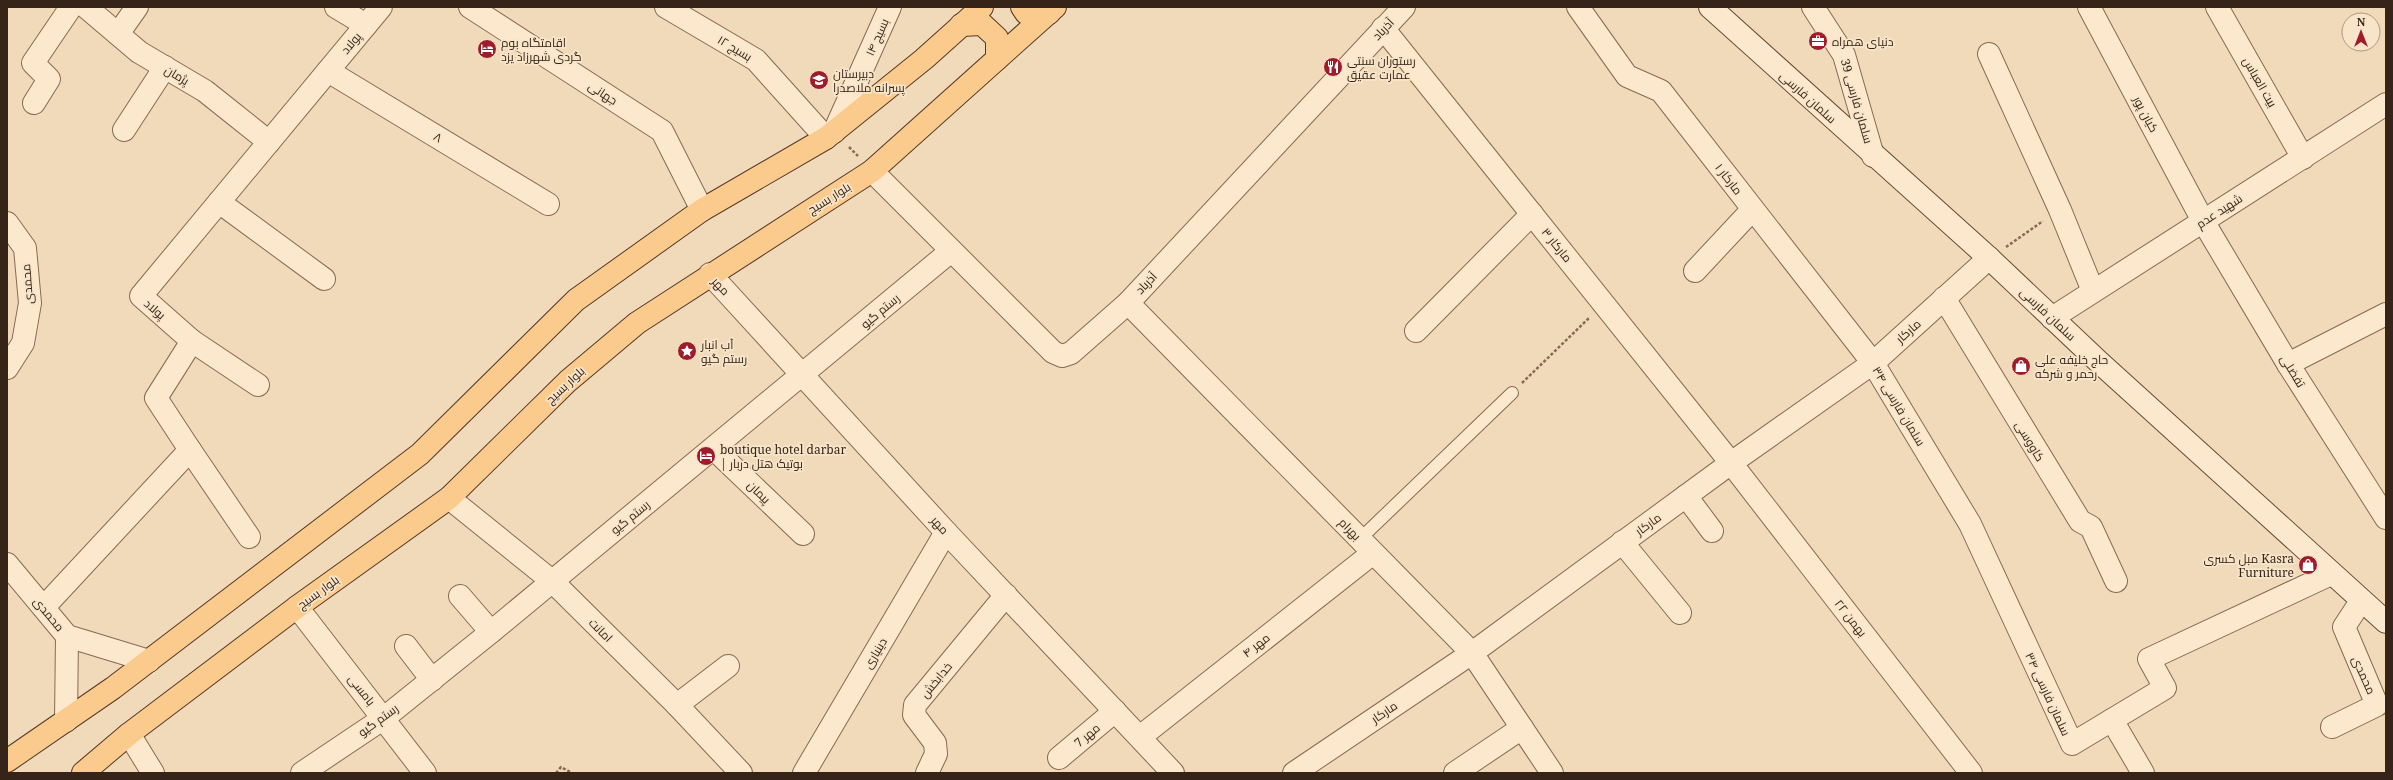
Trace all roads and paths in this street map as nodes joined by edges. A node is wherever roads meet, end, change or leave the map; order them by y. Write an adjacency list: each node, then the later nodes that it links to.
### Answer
1 (71, 7): 26 (street)
2 (86, 7): 21 (street, پژمان)
3 (137, 7): 21 (street)
4 (336, 7): 18 (street)
5 (381, 7): 18 (street, پولاد)
6 (470, 7): 36 (street, جهانی)
7 (666, 7): 29 (street, بسیج ۱۲)
8 (890, 7): 29 (street, بسیج ۱۴)
9 (982, 7): 19 (main road)
10 (1022, 7): 17 (main road)
11 (1404, 7): 20 (street, آذرباد)
12 (1578, 7): 37 (street, مارکار ۱)
13 (1710, 7): 31 (street, سلمان فارسی)
14 (1813, 7): 31 (street, سلمان فارسی 39)
15 (2089, 7): 40 (street, کیان پور)
16 (2217, 7): 32 (street, بیت العباس)
17 (1052, 10): 23 (main road, بلوار بسیج)
18 (366, 25): 25 (street, پولاد)
19 (961, 25): 23 (main road); 29 (main road)
20 (1383, 28): 39 (street, مارکار ۳); 49 (street, آذرباد)
21 (118, 34): 24 (street, پژمان)
22 (1989, 54): 38 (street)
23 (997, 59): 33 (main road, بلوار بسیج)
24 (166, 67): 28 (street); 30 (street, پژمان)
25 (328, 71): 30 (street, پولاد); 35 (street, ۸)
26 (34, 103)
27 (2386, 104): 32 (street, شهید عدم)
28 (124, 130)
29 (830, 135): 33 (path); 36 (main road)
30 (268, 142): 34 (street, پولاد)
31 (1873, 156): 43 (street, سلمان فارسی)
32 (2303, 158): 40 (street, شهید عدم)
33 (872, 171): 42 (street, آذرباد); 45 (main road, بلوار بسیج)
34 (219, 202): 46 (street); 54 (street, پولاد)
35 (548, 204)
36 (702, 210): 88 (main road)
37 (1752, 210): 44 (street); 55 (street, مارکار ۱)
38 (2060, 210): 43 (path); 47 (street)
39 (1532, 214): 50 (street, مارکار ۳); 53 (street)
40 (2203, 221): 47 (street, شهید عدم); 56 (street, تفضلی)
41 (7, 224): 57 (street, محمدی)
42 (951, 251): 49 (street, آذرباد); 58 (street, رستم گیو)
43 (1989, 258): 48 (street, مارکار); 52 (street, سلمان فارسی)
44 (1695, 271)
45 (710, 274): 58 (street, مهر); 65 (main road, بلوار بسیج)
46 (324, 279)
47 (2094, 292): 52 (street, شهید عدم)
48 (1944, 298): 55 (street, مارکار); 76 (street, کاووسی)
49 (1128, 303): 72 (street, بهرام)
50 (1604, 304): 60 (path); 63 (street, مارکار ۳)
51 (2386, 314): 56 (street)
52 (2052, 318): 74 (street, سلمان فارسی)
53 (1416, 331)
54 (192, 342): 59 (street); 62 (street)
55 (1873, 363): 63 (street, مارکار); 94 (street, سلمان فارسی ۳۴)
56 (2288, 364): 66 (street, تفضلی)
57 (7, 368)
58 (804, 374): 61 (street, رستم گیو); 68 (street, مهر)
59 (258, 385)
60 (1512, 393): 72 (lane)
61 (714, 449): 69 (street, پیمان); 75 (street, رستم گیو)
62 (190, 450): 70 (street); 80 (street)
63 (1731, 463): 64 (street, مارکار); 115 (street, ۲۲ بهمن)
64 (1686, 496): 67 (street); 71 (street, مارکار)
65 (449, 498): 75 (street, امانت); 81 (main road, بلوار بسیج)
66 (2385, 513)
67 (1712, 531)
68 (946, 532): 77 (street, مهر); 109 (street, دینیاری)
69 (803, 534)
70 (249, 537)
71 (1622, 542): 82 (street); 87 (street, مارکار)
72 (1366, 546): 87 (street, بهرام); 99 (street, مهر ۴)
73 (7, 564): 80 (street, محمدی)
74 (2331, 574): 79 (street, سلمان فارسی); 94 (street, سلمان فارسی ۳۴)
75 (552, 581): 84 (street, رستم گیو); 91 (street, امانت)
76 (2116, 581)
77 (1006, 595): 92 (street, مهر); 110 (street, خدابخش)
78 (460, 596): 84 (street)
79 (2360, 600): 83 (street, سلمان فارسی); 96 (street, محمدی)
80 (44, 607): 85 (street, محمدی)
81 (297, 607): 93 (street, بامسی); 98 (main road, بلوار بسیج)
82 (1680, 613)
83 (2386, 622)
84 (492, 632): 90 (street, رستم گیو)
85 (68, 636): 88 (street, محمدی); 95 (street)
86 (406, 646): 90 (street)
87 (1472, 653): 97 (street, بهرام); 112 (street, مارکار)
88 (149, 661): 95 (main road)
89 (728, 666): 91 (street)
90 (432, 680): 93 (street, رستم گیو)
91 (677, 706): 108 (street, امانت)
92 (1115, 711): 99 (street, مهر); 100 (street, مهر 7)
93 (384, 718): 104 (street, رستم گیو); 105 (street, بامسی)
94 (2112, 720): 116 (street)
95 (66, 721): 101 (main road)
96 (2332, 727)
97 (1522, 728): 113 (street); 114 (street, بهرام)
98 (129, 734): 102 (main road, بلوار بسیج); 103 (street)
99 (1140, 737): 111 (street, مهر)
100 (1059, 758)
101 (7, 761)
102 (83, 773)
103 (153, 773)
104 (302, 773)
105 (425, 773)
106 (556, 773): 107 (path)
107 (572, 773)
108 (741, 773)
109 (804, 773)
110 (927, 773)
111 (1173, 773)
112 (1294, 773)
113 (1455, 773)
114 (1552, 773)
115 (1971, 773)
116 (2143, 773)

